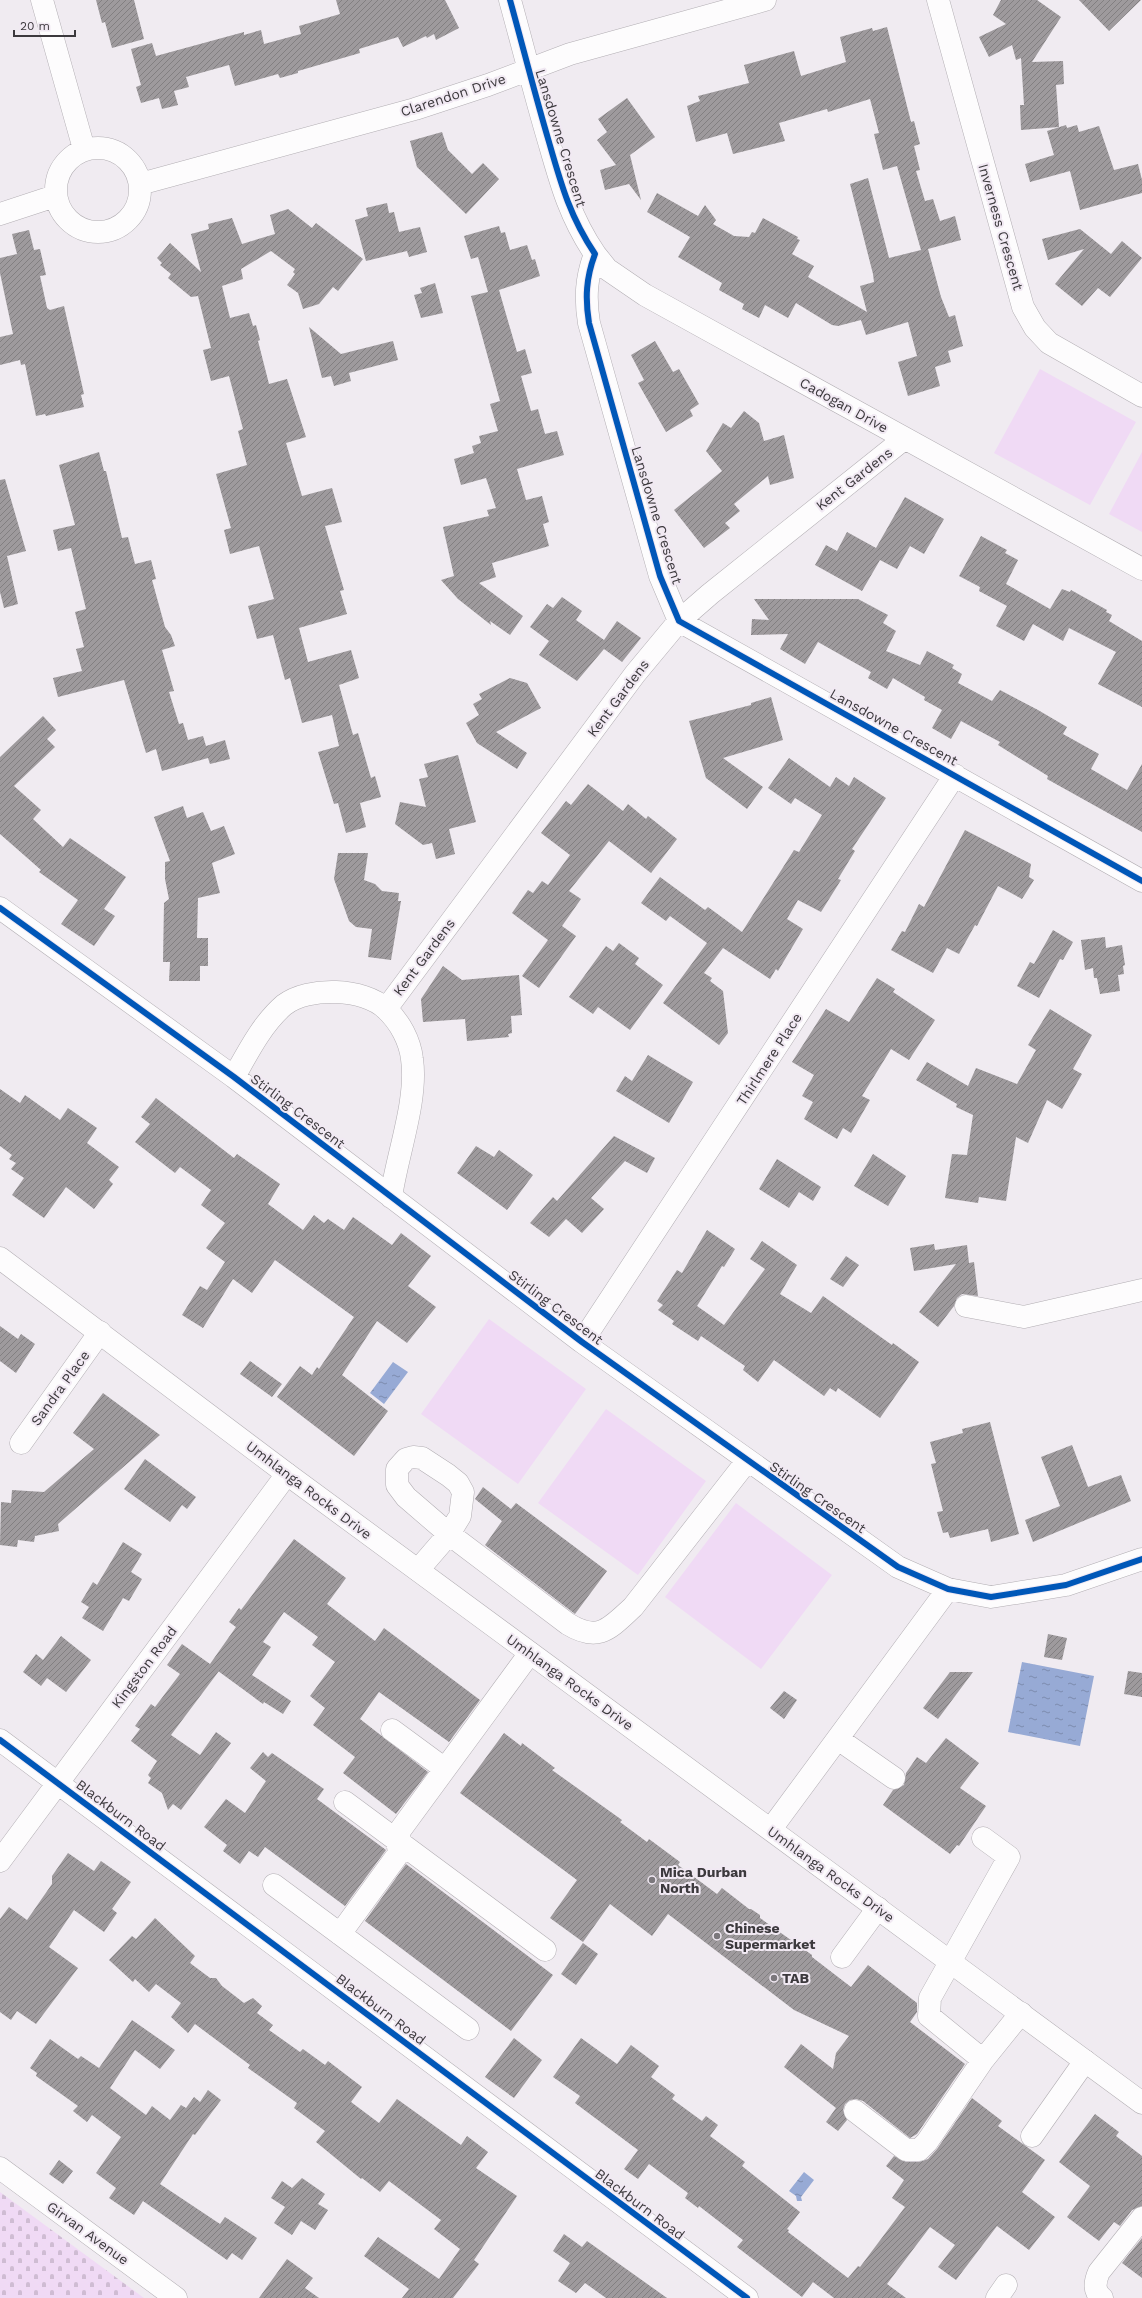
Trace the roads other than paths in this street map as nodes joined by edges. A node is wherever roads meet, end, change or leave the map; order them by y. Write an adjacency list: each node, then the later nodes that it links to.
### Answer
1 (42, 0): 6 (street)
2 (510, 0): 5 (street, Lansdowne Crescent)
3 (765, 0): 5 (street, Clarendon Drive)
4 (938, 0): 11 (street, Inverness Crescent)
5 (527, 70): 7 (street, Clarendon Drive); 10 (street, Lansdowne Crescent)
6 (84, 149): 7 (street); 8 (street)
7 (140, 184): 8 (street)
8 (55, 196): 9 (street)
9 (0, 214)
10 (595, 254): 12 (street, Cadogan Drive); 14 (street, Lansdowne Crescent)
11 (1142, 396)
12 (904, 439): 13 (street, Cadogan Drive); 14 (street, Kent Gardens)
13 (1142, 569)
14 (679, 621): 15 (street, Lansdowne Crescent); 18 (street, Kent Gardens)
15 (955, 775): 16 (street, Lansdowne Crescent); 25 (street, Thirlmere Place)
16 (1142, 881)
17 (0, 908): 19 (street, Stirling Crescent)
18 (386, 1009): 19 (street, Kent Gardens); 20 (street, Kent Gardens)
19 (234, 1077): 20 (street, Stirling Crescent)
20 (391, 1196): 25 (street, Stirling Crescent)
21 (0, 1258): 24 (street, Umhlanga Rocks Drive)
22 (1142, 1290): 23 (street)
23 (966, 1306)
24 (100, 1332): 26 (street, Sandra Place); 28 (street, Umhlanga Rocks Drive)
25 (582, 1342): 27 (street, Stirling Crescent)
26 (21, 1443)
27 (747, 1461): 30 (street); 31 (street, Stirling Crescent)
28 (287, 1474): 30 (street, Umhlanga Rocks Drive); 38 (street, Kingston Road)
29 (1142, 1559): 31 (street, Stirling Crescent)
30 (418, 1570): 32 (street, Umhlanga Rocks Drive)
31 (948, 1589): 34 (street)
32 (530, 1653): 36 (street); 40 (street, Umhlanga Rocks Drive)
33 (392, 1730): 36 (street)
34 (838, 1739): 37 (street); 40 (street)
35 (0, 1740): 38 (street, Blackburn Road)
36 (445, 1769): 42 (street)
37 (894, 1778)
38 (58, 1783): 43 (street, Kingston Road); 60 (street, Blackburn Road)
39 (345, 1802): 42 (street)
40 (771, 1829): 45 (street, Umhlanga Rocks Drive)
41 (983, 1838): 49 (street)
42 (397, 1840): 46 (street); 47 (street)
43 (0, 1861)
44 (274, 1885): 46 (street)
45 (878, 1908): 48 (street); 49 (street, Umhlanga Rocks Drive)
46 (340, 1934): 51 (street)
47 (545, 1950)
48 (842, 1957)
49 (951, 1962): 50 (street, Umhlanga Rocks Drive); 52 (street)
50 (1021, 2014): 52 (street); 53 (street, Umhlanga Rocks Drive)
51 (468, 2029)
52 (983, 2060): 55 (street)
53 (1086, 2061): 54 (street, Umhlanga Rocks Drive); 56 (street)
54 (1142, 2103)
55 (855, 2111)
56 (1032, 2136)
57 (0, 2168): 59 (street, Girvan Avenue)
58 (1142, 2218): 61 (street)
59 (176, 2298)
60 (747, 2298)
61 (1102, 2298)

